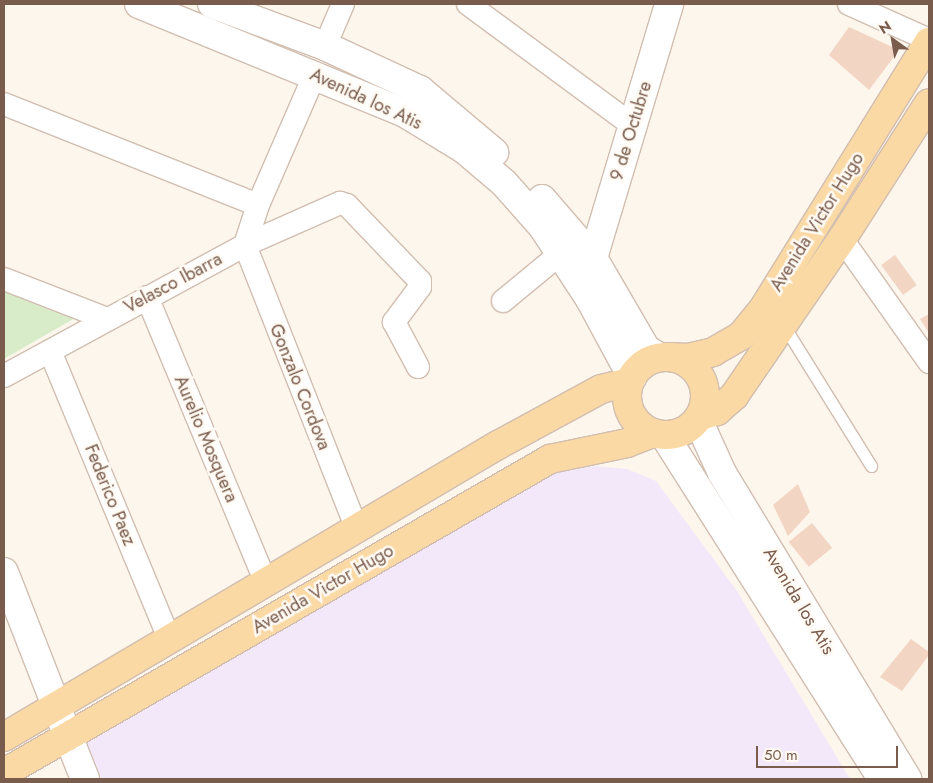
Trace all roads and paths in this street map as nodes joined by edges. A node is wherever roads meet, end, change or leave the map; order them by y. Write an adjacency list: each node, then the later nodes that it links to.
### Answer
1 (139, 4): 9 (main road, Avenida los Atis)
2 (343, 4): 8 (street)
3 (468, 4): 12 (street)
4 (669, 4): 12 (main road, 9 de Octubre)
5 (849, 4): 7 (street)
6 (219, 5): 8 (main road, Avenida los Atis)
7 (929, 41): 24 (main road, Avenida Victor Hugo)
8 (325, 46): 17 (main road, Avenida los Atis)
9 (315, 74): 13 (street); 16 (main road, Avenida los Atis)
10 (929, 103): 14 (main road, Avenida Victor Hugo)
11 (4, 104): 13 (street)
12 (632, 125): 17 (main road, 9 de Octubre)
13 (258, 205): 15 (street)
14 (842, 239): 22 (main road, Avenida Victor Hugo); 25 (street)
15 (245, 245): 19 (street, Velasco Ibarra); 26 (street, Velasco Ibarra); 32 (street, Gonzalo Cordova)
16 (561, 253): 20 (street); 28 (main road, Avenida los Atis)
17 (593, 258): 24 (main road, Avenida los Atis)
18 (4, 278): 21 (street)
19 (147, 297): 21 (street, Velasco Ibarra); 34 (street, Aurelio Mosquera)
20 (503, 301)
21 (107, 319): 23 (street, Velasco Ibarra)
22 (784, 326): 29 (main road, Avenida Victor Hugo); 31 (lane)
23 (50, 351): 27 (street, Velasco Ibarra); 36 (street, Federico Paez)
24 (665, 357): 28 (main road); 29 (main road, Avenida los Atis)
25 (929, 362)
26 (418, 367)
27 (4, 376)
28 (631, 379): 30 (main road, Avenida los Atis); 32 (main road, Avenida Victor Hugo)
29 (699, 418): 30 (main road); 43 (main road, Avenida los Atis)
30 (658, 434): 38 (main road, Avenida Victor Hugo); 42 (main road, Avenida los Atis)
31 (870, 466)
32 (357, 529): 34 (main road, Avenida Victor Hugo)
33 (4, 572): 35 (main road)
34 (265, 581): 36 (main road, Avenida Victor Hugo)
35 (11, 611): 37 (main road)
36 (169, 639): 37 (main road, Avenida Victor Hugo)
37 (56, 706): 38 (main road); 39 (main road, Avenida Victor Hugo)
38 (68, 736): 40 (main road, Avenida Victor Hugo); 41 (main road)
39 (4, 737)
40 (4, 773)
41 (85, 779)
42 (882, 779)
43 (907, 779)

